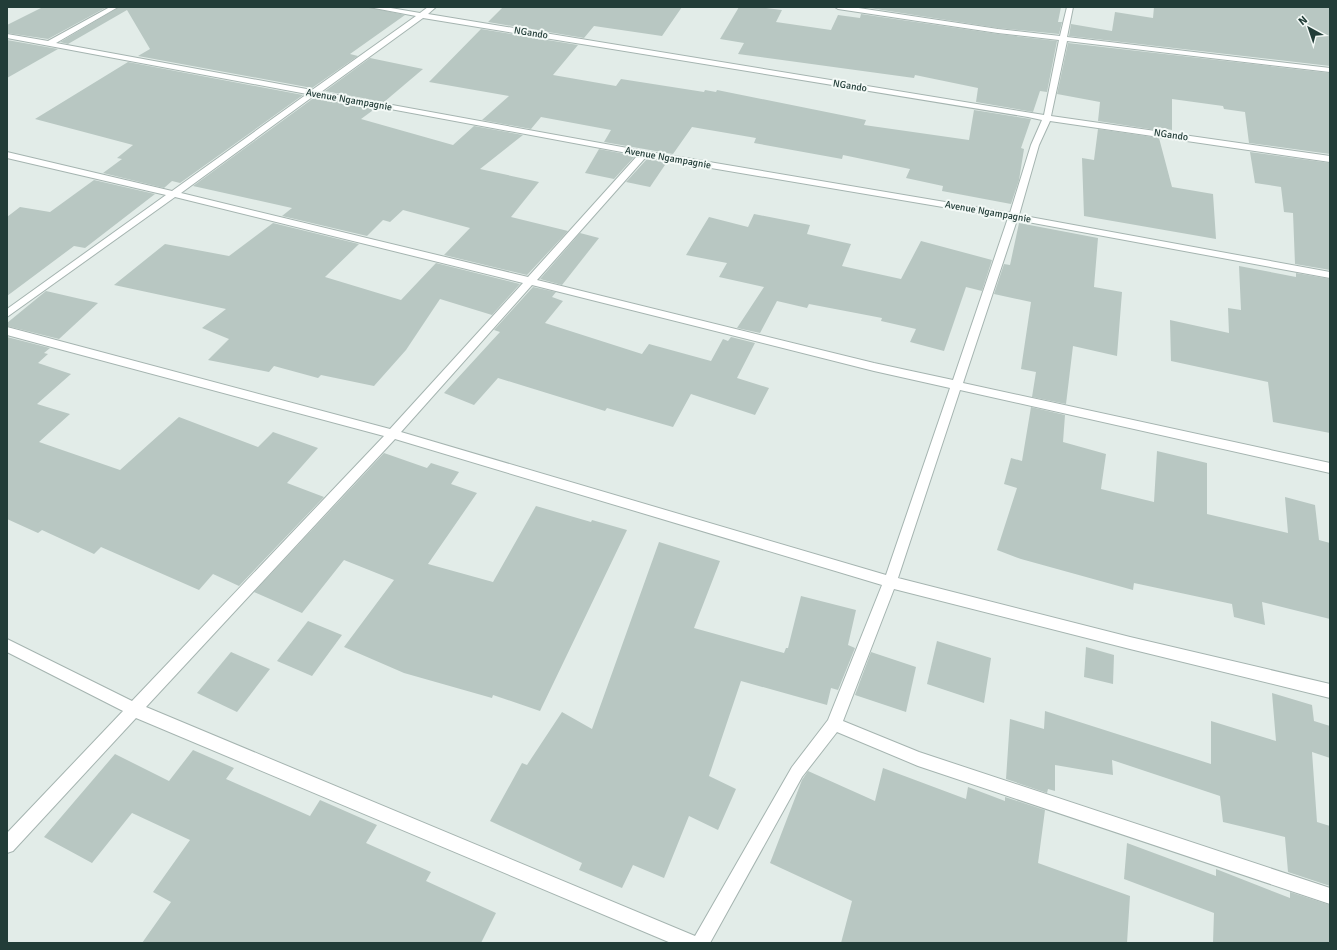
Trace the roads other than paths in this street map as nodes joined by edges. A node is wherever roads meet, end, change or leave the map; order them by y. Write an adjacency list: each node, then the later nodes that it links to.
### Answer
1 (115, 7): 9 (street)
2 (372, 7): 6 (street, NGando)
3 (433, 7): 6 (street)
4 (838, 7): 8 (street)
5 (1070, 7): 8 (street)
6 (421, 15): 11 (street); 12 (street, NGando)
7 (7, 36): 9 (street, Avenue Ngampagnie)
8 (1064, 39): 10 (street); 12 (street)
9 (49, 44): 11 (street, Avenue Ngampagnie)
10 (1330, 70)
11 (311, 93): 13 (street, Avenue Ngampagnie); 16 (street)
12 (1047, 118): 15 (street, NGando); 17 (street)
13 (644, 154): 17 (street, Avenue Ngampagnie); 19 (street)
14 (7, 155): 16 (street)
15 (1330, 159)
16 (173, 194): 19 (street); 20 (street)
17 (1014, 216): 18 (street, Avenue Ngampagnie); 22 (street)
18 (1330, 275)
19 (531, 281): 22 (street); 23 (street)
20 (7, 314)
21 (7, 331): 23 (street)
22 (958, 385): 24 (street); 25 (street)
23 (392, 434): 25 (street); 28 (street)
24 (1330, 468)
25 (890, 582): 27 (street); 29 (street)
26 (7, 645): 28 (street)
27 (1330, 691)
28 (135, 710): 30 (street); 32 (street)
29 (834, 724): 31 (street); 33 (street)
30 (7, 845)
31 (1330, 896)
32 (691, 943)
33 (701, 943)

